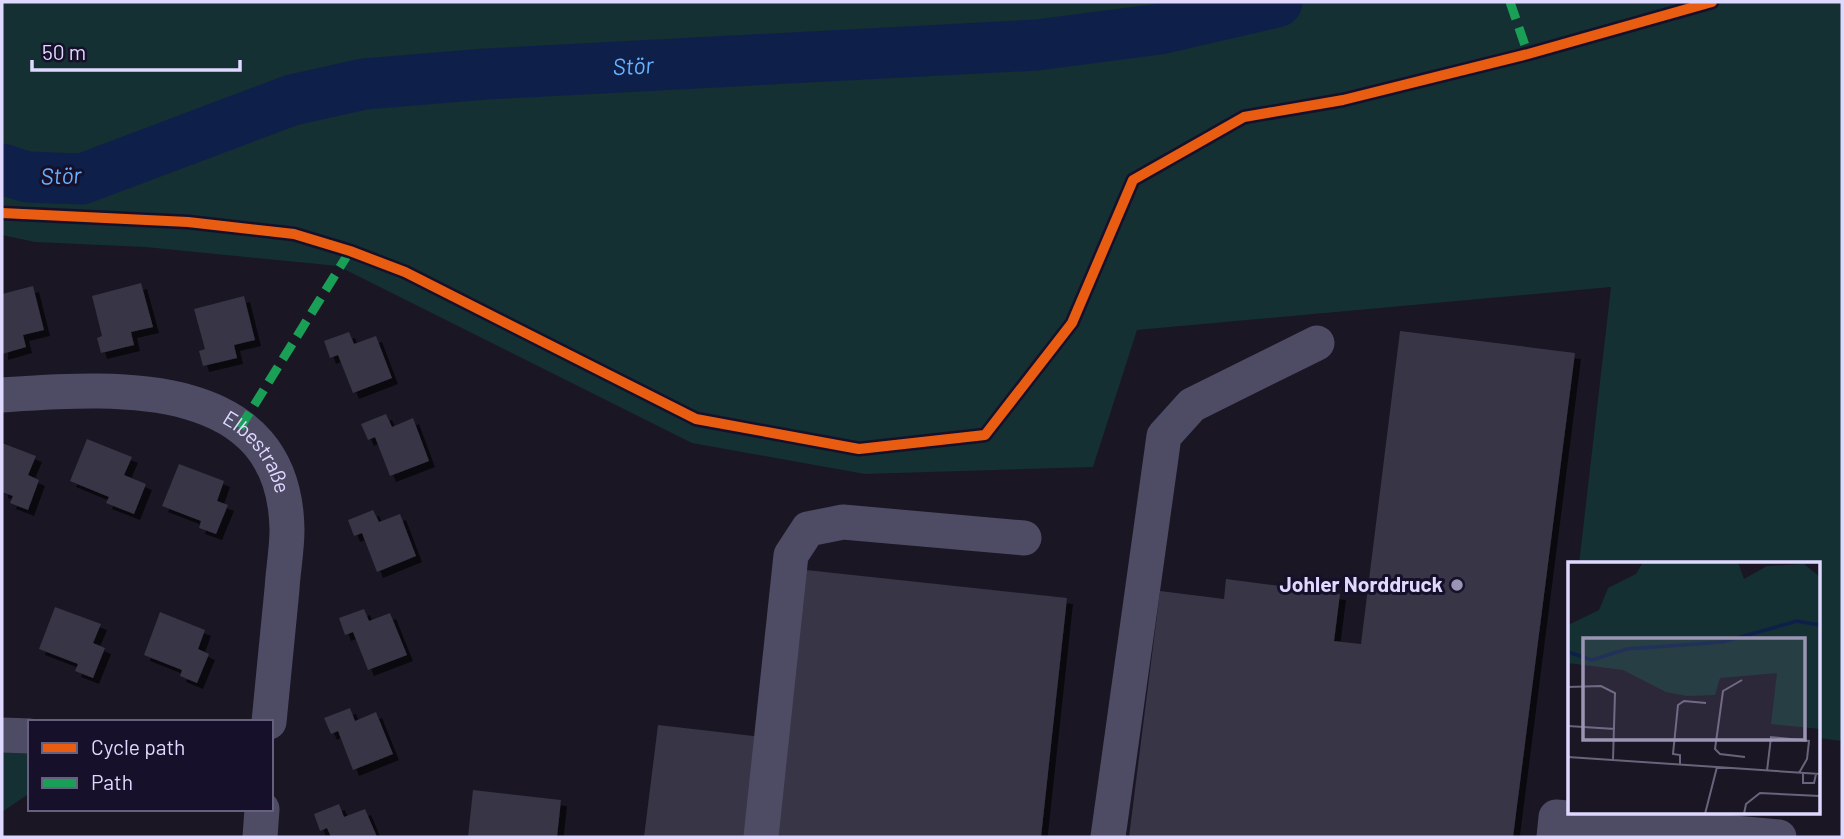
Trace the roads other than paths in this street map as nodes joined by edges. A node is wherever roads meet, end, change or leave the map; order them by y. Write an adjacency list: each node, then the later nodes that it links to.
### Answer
1 (1317, 343): 10 (street)
2 (2, 395): 4 (street, Elbestraße)
3 (1024, 538): 9 (street)
4 (269, 720)
5 (2, 735): 6 (street)
6 (28, 736)
7 (262, 811): 8 (street)
8 (260, 837)
9 (761, 837)
10 (1108, 837)
11 (1554, 837): 12 (street)
12 (1779, 837)

